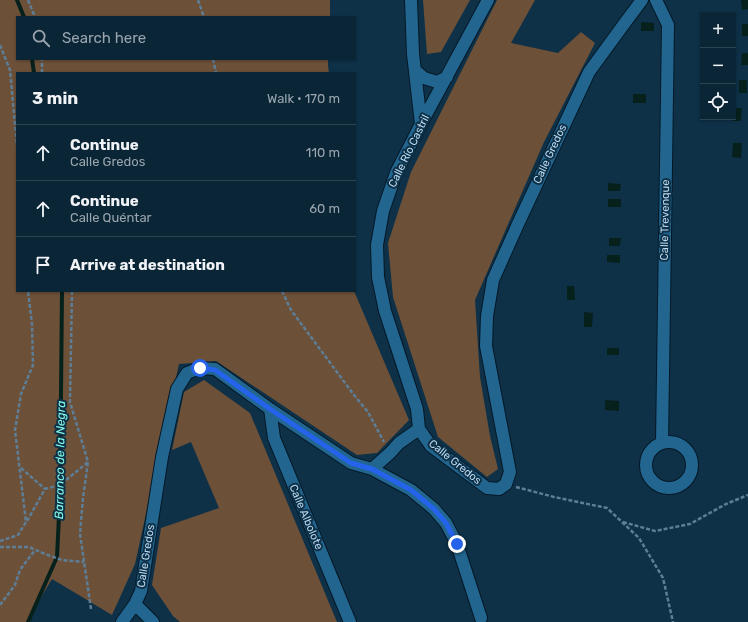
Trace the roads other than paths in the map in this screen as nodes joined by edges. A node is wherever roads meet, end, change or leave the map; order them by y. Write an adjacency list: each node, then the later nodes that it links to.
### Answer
1 (411, 0): 5 (street)
2 (488, 0): 6 (street, Calle Río Castril)
3 (642, 0): 9 (street, Calle Gredos)
4 (656, 0): 10 (street, Calle Trevenque)
5 (416, 71): 6 (street); 7 (street)
6 (446, 77): 7 (street, Calle Río Castril)
7 (421, 124): 9 (street, Calle Río Castril)
8 (270, 409): 11 (street, Calle Gredos); 12 (street, Calle Gredos); 16 (street, Calle Albolote)
9 (419, 429): 11 (street, Calle Gredos)
10 (662, 443)
11 (372, 469): 13 (street)
12 (135, 604): 14 (street, Calle Gredos); 15 (street)
13 (481, 618)
14 (122, 622)
15 (153, 622)
16 (350, 622)

